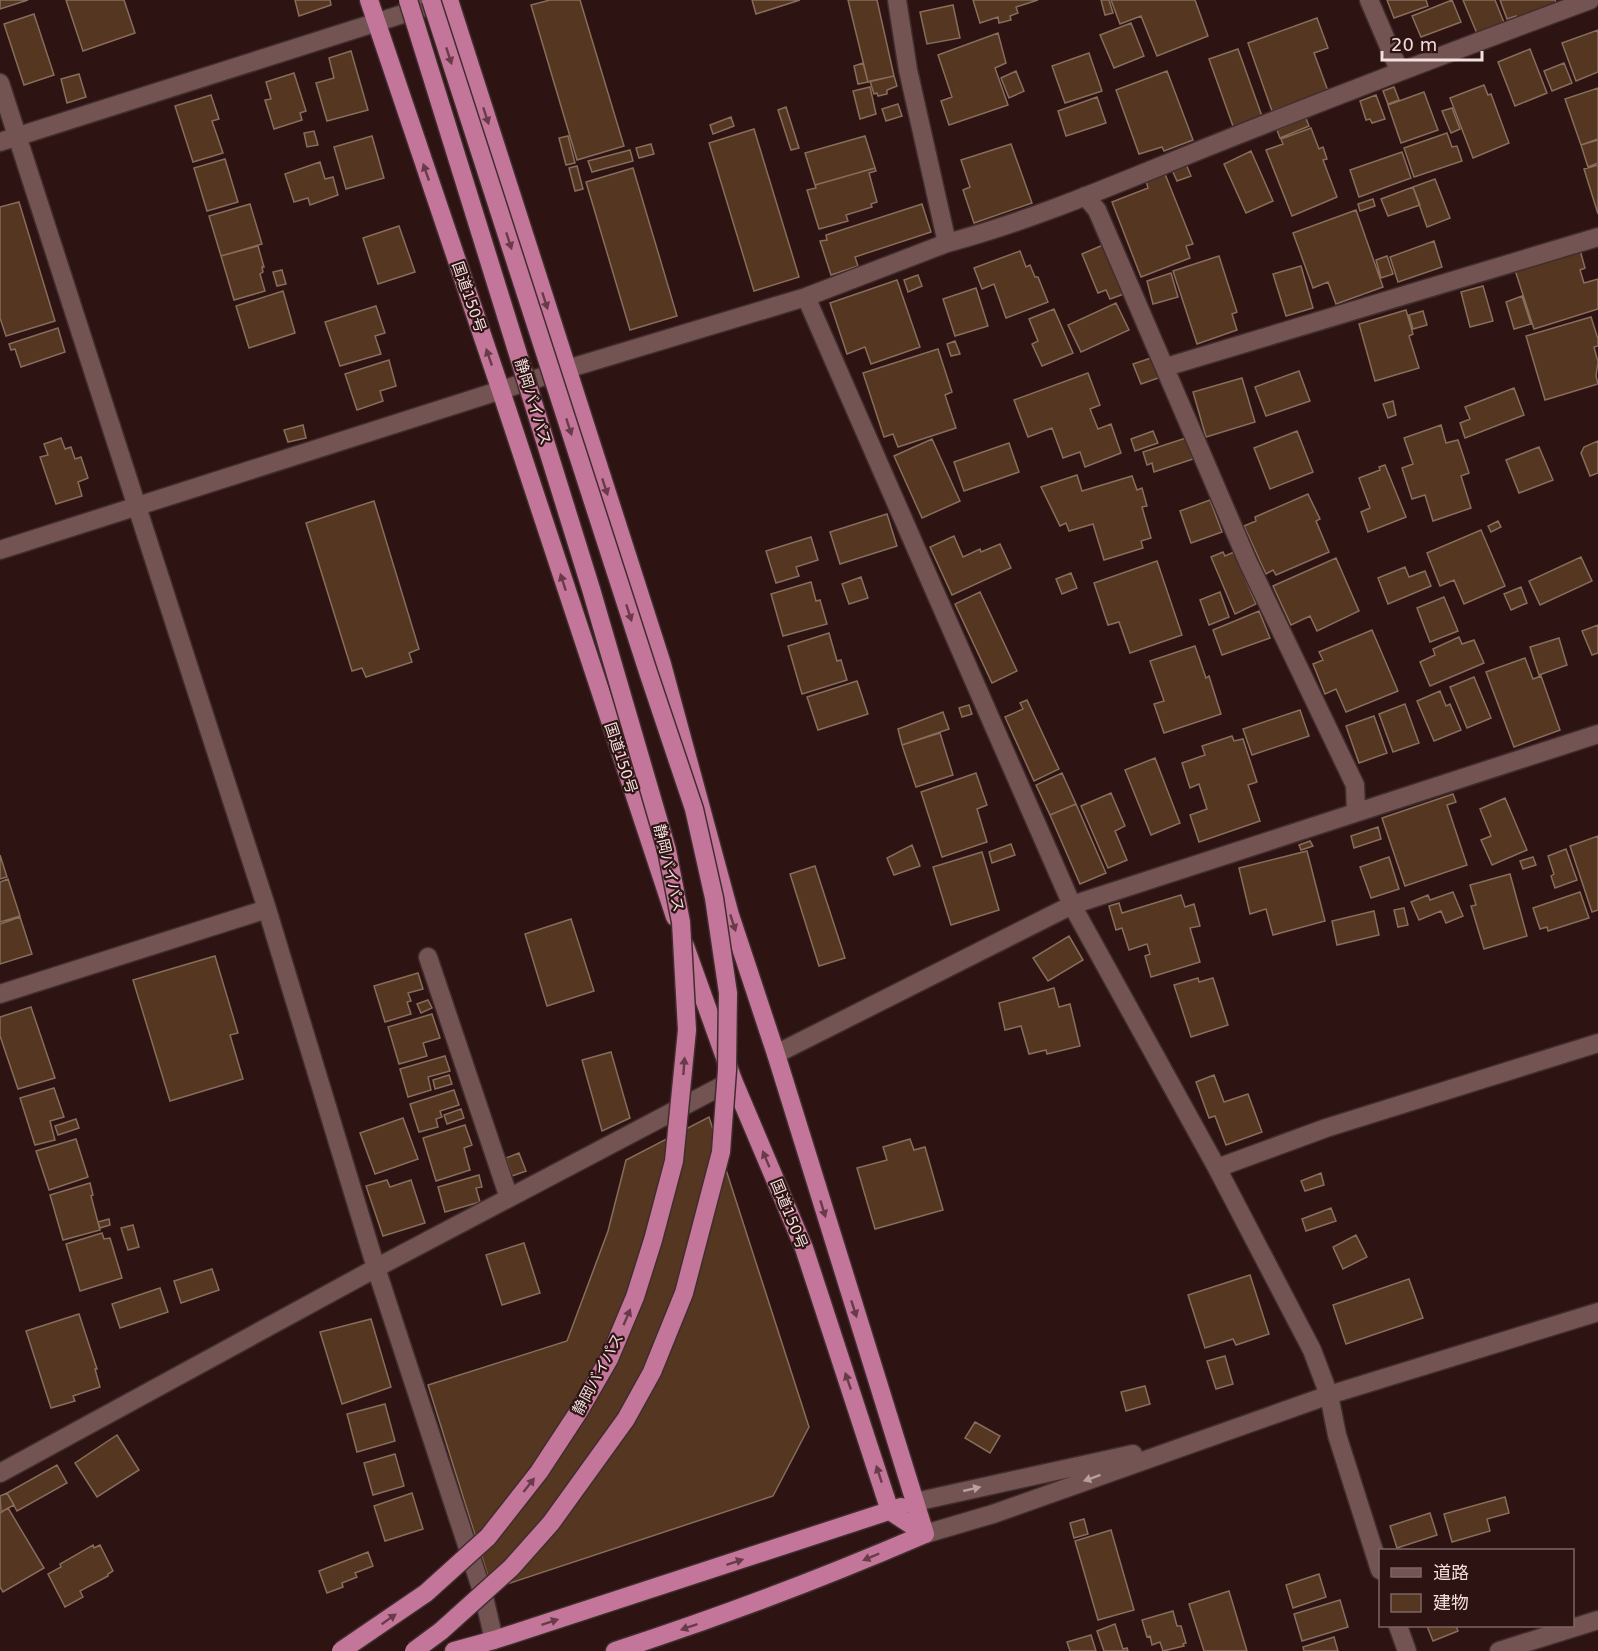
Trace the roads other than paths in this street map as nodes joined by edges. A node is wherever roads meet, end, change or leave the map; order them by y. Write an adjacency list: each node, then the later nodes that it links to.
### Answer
1 (369, 0): 8 (highway, 国道150号)
2 (408, 0): 44 (highway, 静岡バイパス, one-way to 2, bridge)
3 (431, 0): 45 (highway, 静岡バイパス, one-way to 45, bridge)
4 (448, 0): 8 (street); 17 (highway, 国道150号, one-way to 17)
5 (897, 0): 14 (street)
6 (1369, 0): 9 (street)
7 (1590, 0): 9 (street)
8 (376, 23): 11 (street); 18 (highway, 国道150号, one-way to 8)
9 (1399, 70): 12 (street)
10 (0, 83): 11 (street)
11 (9, 140): 19 (street)
12 (1084, 196): 14 (street); 16 (street)
13 (1598, 237): 16 (street)
14 (947, 243): 15 (street)
15 (806, 297): 17 (street); 23 (street)
16 (1166, 367): 22 (street)
17 (567, 369): 18 (street); 28 (highway, 国道150号, one-way to 28)
18 (501, 391): 19 (street); 29 (highway, 国道150号, one-way to 18)
19 (138, 506): 20 (street); 24 (street)
20 (0, 550)
21 (1598, 734): 22 (street)
22 (1356, 811): 23 (street)
23 (1072, 905): 28 (street); 30 (street)
24 (267, 909): 26 (street); 32 (street)
25 (428, 957): 31 (street)
26 (0, 994)
27 (1598, 1043): 30 (street)
28 (776, 1054): 37 (highway, 国道150号, one-way to 37)
29 (734, 1080): 31 (street); 38 (highway, 国道150号, one-way to 29)
30 (1217, 1168): 34 (street)
31 (509, 1198): 32 (street)
32 (376, 1268): 36 (street); 43 (street)
33 (1598, 1312): 34 (street)
34 (1329, 1395): 35 (street); 40 (street)
35 (1206, 1437): 37 (street, one-way to 35); 39 (street, one-way to 39)
36 (0, 1473)
37 (915, 1502): 38 (highway); 39 (highway, 国道150号)
38 (890, 1511): 39 (highway); 43 (highway, one-way to 38)
39 (925, 1534): 47 (highway, one-way to 47)
40 (1379, 1567)
41 (1598, 1620): 49 (street)
42 (1398, 1627): 48 (street)
43 (494, 1640): 46 (highway)
44 (340, 1651)
45 (414, 1651)
46 (454, 1651)
47 (615, 1651)
48 (1407, 1651)
49 (1499, 1651)

